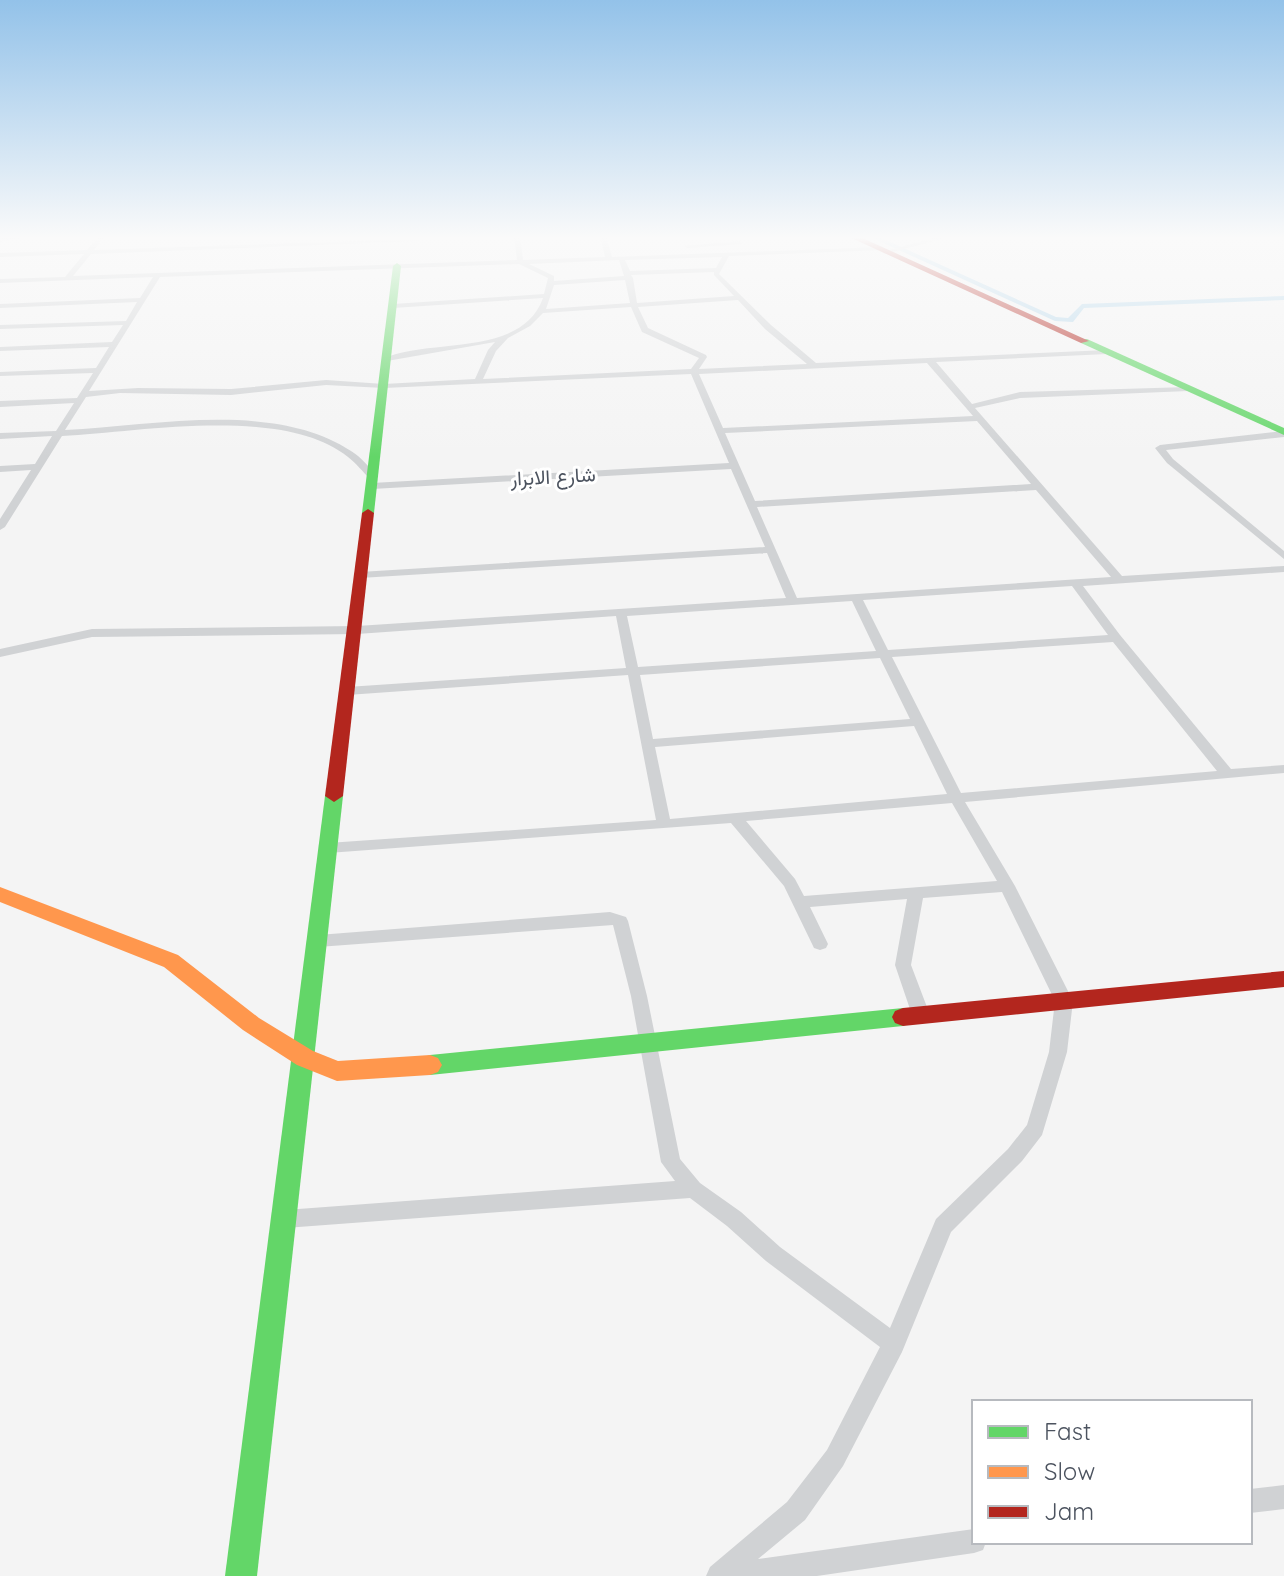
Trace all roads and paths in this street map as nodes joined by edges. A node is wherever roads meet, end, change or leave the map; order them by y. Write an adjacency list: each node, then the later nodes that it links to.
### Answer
1 (137, 310): 8 (street)
2 (393, 310): 14 (street)
3 (569, 310): 7 (street)
4 (637, 310): 18 (street)
5 (753, 310): 16 (street)
6 (1014, 310): 13 (street)
7 (541, 311): 10 (street)
8 (129, 323): 9 (street); 11 (street)
9 (0, 327)
10 (506, 337): 14 (street); 20 (street)
11 (114, 344): 12 (street); 17 (street)
12 (0, 349)
13 (1107, 352): 15 (street); 22 (street)
14 (387, 359): 21 (street)
15 (930, 361): 16 (street); 25 (street)
16 (814, 366): 18 (street)
17 (98, 370): 19 (street); 23 (street)
18 (694, 371): 20 (street); 27 (street)
19 (0, 374)
20 (478, 382): 21 (street)
21 (384, 386): 23 (street); 34 (street)
22 (1188, 389): 25 (street); 29 (street)
23 (82, 398): 24 (street); 28 (street)
24 (0, 404)
25 (970, 407): 26 (street)
26 (980, 418): 27 (street); 35 (street)
27 (720, 431): 31 (street)
28 (60, 433): 30 (street); 32 (street); 34 (street)
29 (1284, 433): 41 (street)
30 (0, 436)
31 (735, 466): 34 (street, شارع الابرار); 36 (street)
32 (38, 467): 33 (street); 37 (street)
33 (0, 469)
34 (372, 482): 43 (street)
35 (1038, 487): 36 (street); 44 (street)
36 (752, 504): 40 (street)
37 (14, 505): 38 (street); 39 (street)
38 (0, 506)
39 (0, 527)
40 (771, 550): 43 (street); 47 (street)
41 (1284, 556)
42 (1284, 569): 44 (street)
43 (360, 575): 49 (street)
44 (1119, 580): 45 (street)
45 (1075, 583): 46 (street); 50 (street)
46 (856, 598): 47 (street); 52 (street)
47 (793, 601): 48 (street)
48 (621, 613): 49 (street); 53 (street)
49 (357, 630): 51 (street); 54 (street)
50 (1116, 638): 52 (street); 58 (street)
51 (0, 653)
52 (885, 656): 53 (street); 55 (street)
53 (634, 673): 54 (street); 56 (street)
54 (347, 691): 62 (street)
55 (918, 722): 56 (street); 59 (street)
56 (649, 743): 61 (street)
57 (1284, 769): 58 (street)
58 (1227, 774): 59 (street)
59 (956, 798): 60 (street); 63 (street)
60 (735, 818): 61 (street); 66 (street)
61 (664, 824): 62 (street)
62 (328, 848): 67 (street)
63 (1007, 886): 65 (street); 70 (street)
64 (0, 894): 73 (street)
65 (916, 894): 66 (street); 71 (street)
66 (801, 902): 68 (street)
67 (318, 941): 72 (street); 73 (street)
68 (820, 944)
69 (1284, 979): 70 (street)
70 (1064, 1001): 71 (street); 76 (street)
71 (921, 1015): 72 (street)
72 (649, 1042): 73 (street); 74 (street)
73 (305, 1058): 75 (street)
74 (693, 1189): 75 (street); 76 (street)
75 (285, 1219): 80 (street)
76 (894, 1344): 81 (street)
77 (1284, 1497): 78 (street)
78 (1252, 1501)
79 (972, 1541): 82 (street)
80 (241, 1576)
81 (719, 1576)
82 (730, 1576)

